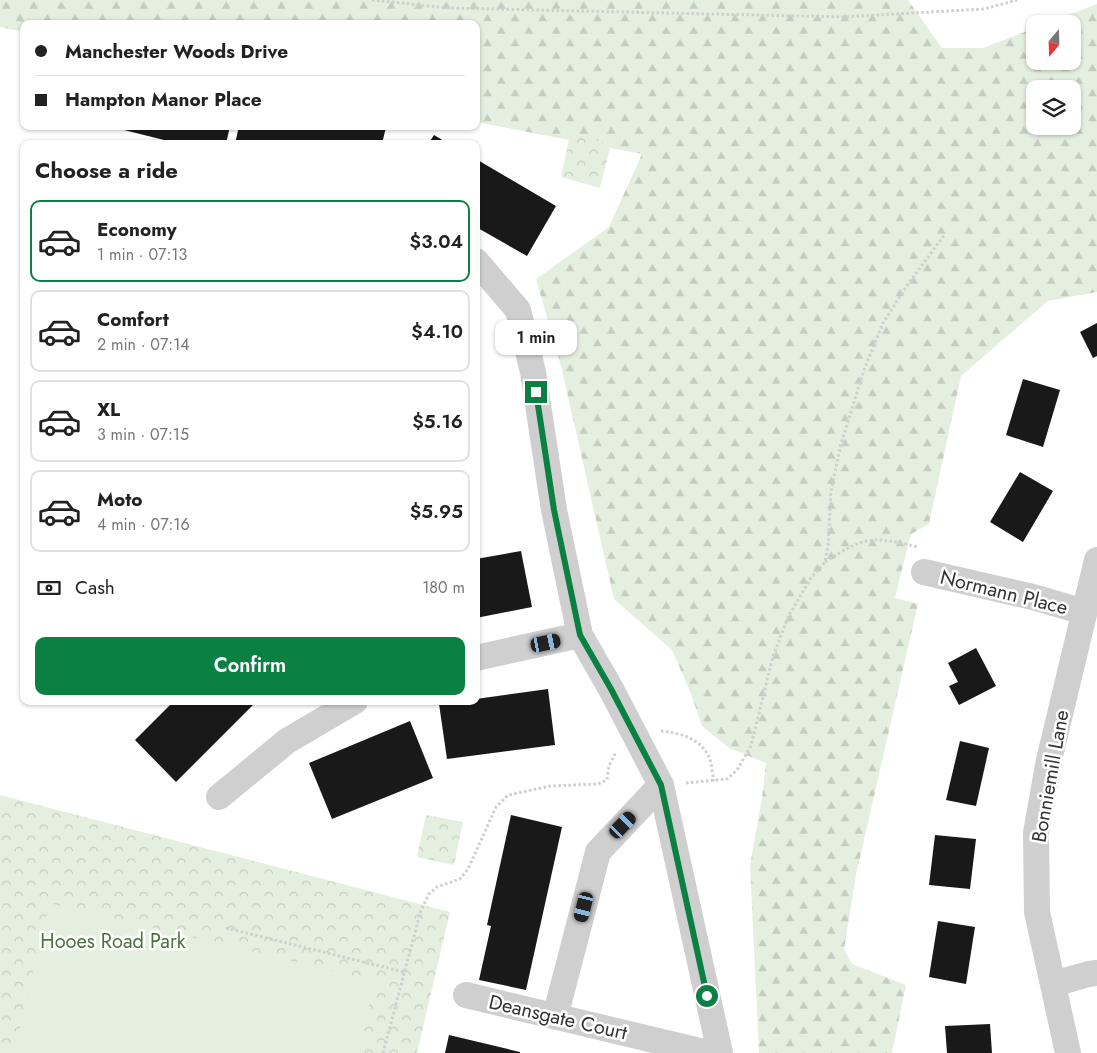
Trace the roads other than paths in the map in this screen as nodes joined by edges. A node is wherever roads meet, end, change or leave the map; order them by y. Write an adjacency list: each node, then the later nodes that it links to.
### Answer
1 (480, 266): 5 (street)
2 (1097, 560): 4 (street, Bonniemill Lane)
3 (924, 572): 4 (street, Normann Place)
4 (1084, 612): 11 (street, Bonniemill Lane)
5 (580, 635): 6 (street); 8 (street)
6 (480, 657)
7 (348, 705): 9 (street)
8 (661, 785): 13 (street); 15 (street)
9 (219, 797)
10 (1097, 973): 11 (street)
11 (1054, 984): 16 (street, Bonniemill Lane)
12 (466, 995): 13 (street, Deansgate Court)
13 (555, 1017): 14 (street, Deansgate Court)
14 (708, 1053)
15 (720, 1053)
16 (1068, 1053)

